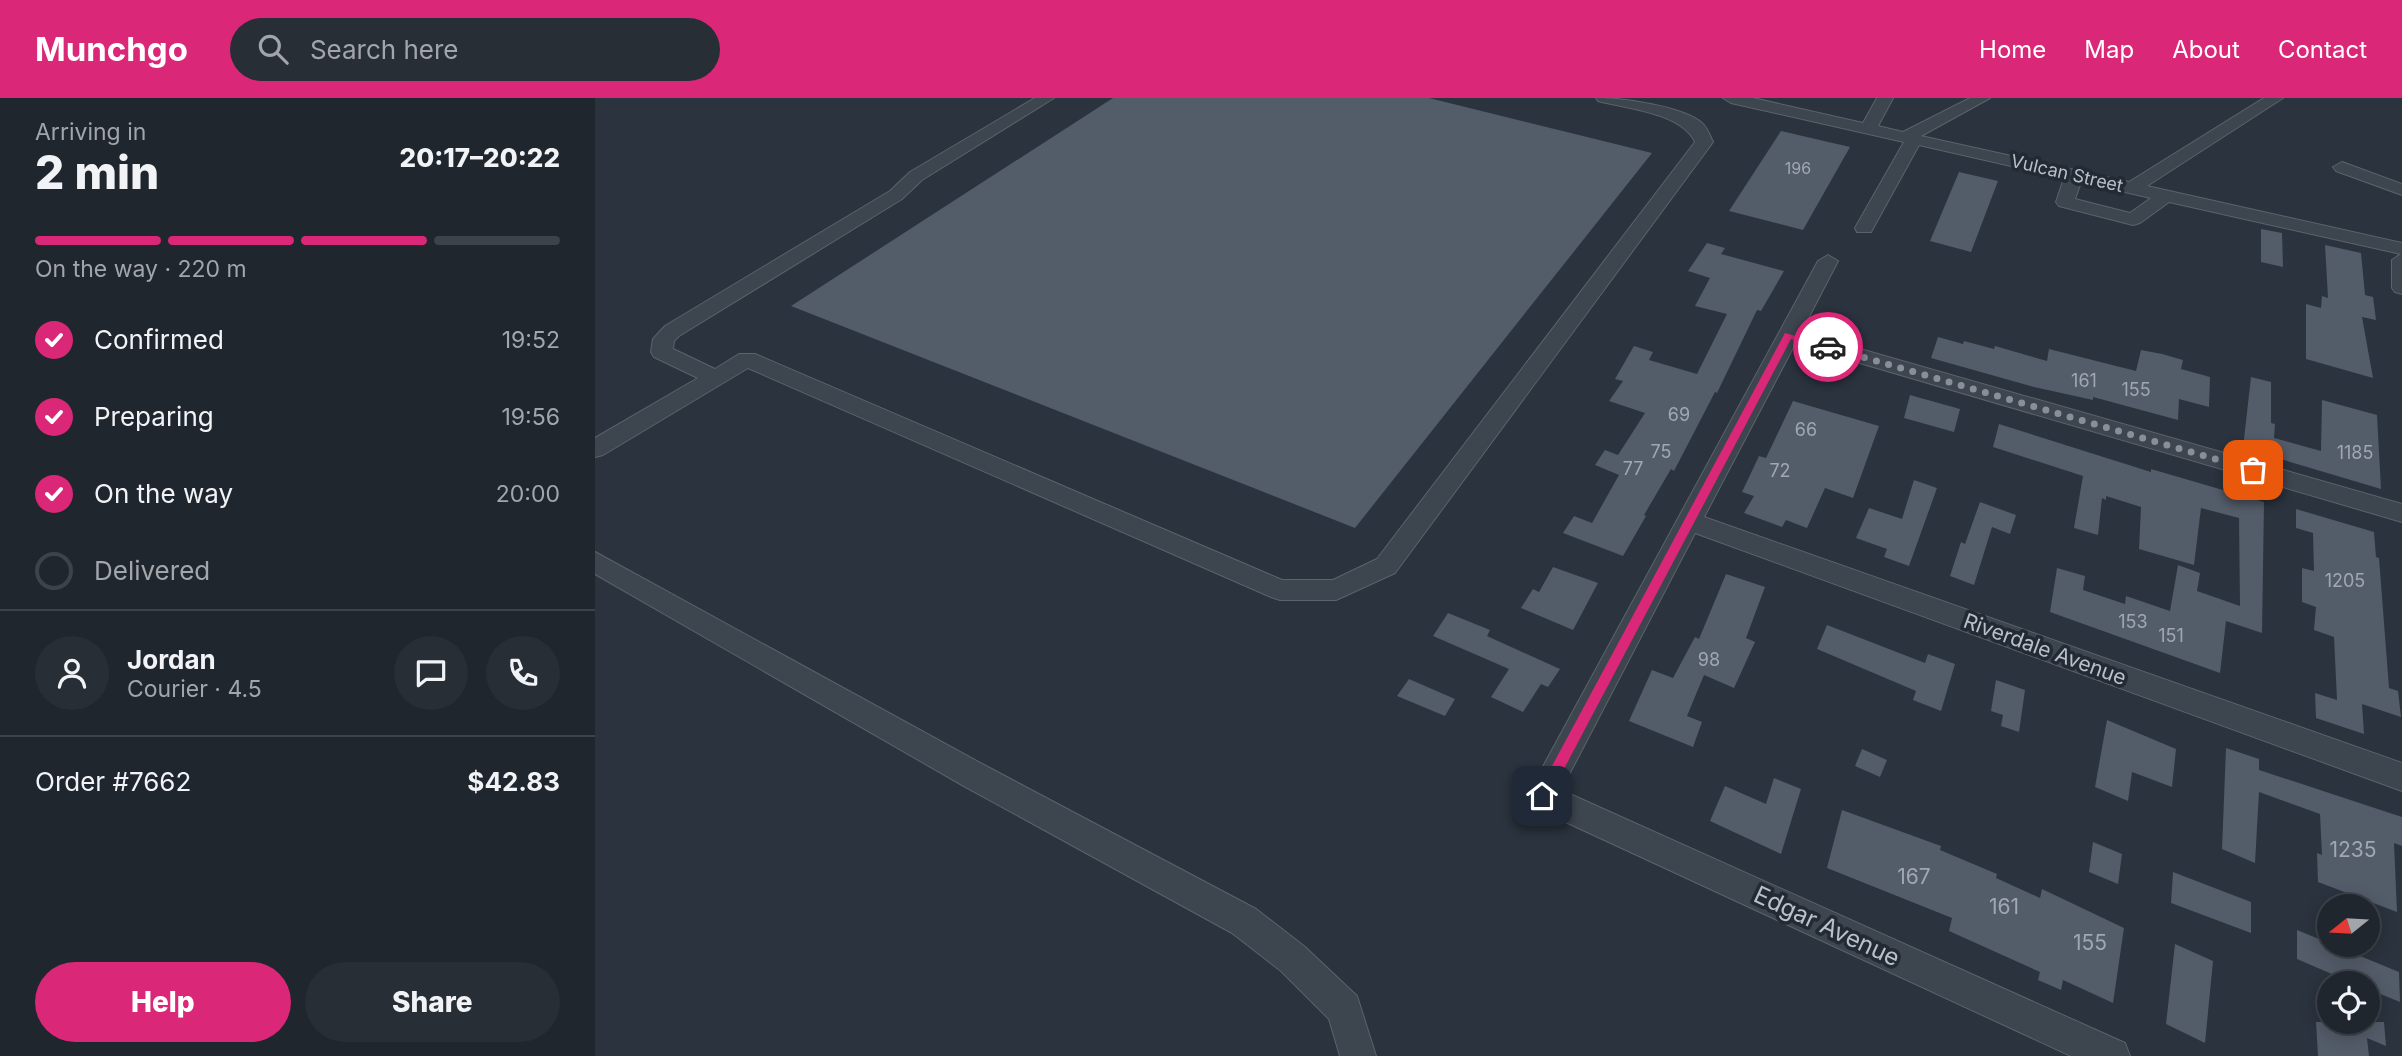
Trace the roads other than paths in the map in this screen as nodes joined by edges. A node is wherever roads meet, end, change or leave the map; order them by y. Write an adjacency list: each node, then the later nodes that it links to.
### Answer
1 (1046, 98): 20 (street)
2 (1604, 98): 20 (street)
3 (1731, 98): 7 (street, Vulcan Street)
4 (1885, 98): 7 (street)
5 (1982, 98): 8 (street)
6 (2275, 98): 11 (street)
7 (1868, 129): 8 (street, Vulcan Street)
8 (1910, 138): 10 (street, Vulcan Street); 14 (street)
9 (2341, 167): 12 (street)
10 (2074, 175): 11 (street, Vulcan Street); 13 (street)
11 (2132, 188): 13 (street, Vulcan Street)
12 (2402, 190)
13 (2165, 196): 15 (street, Vulcan Street)
14 (1864, 228)
15 (2402, 249)
16 (2402, 260): 18 (street)
17 (1828, 261): 19 (street)
18 (2402, 288)
19 (1788, 335): 22 (street); 23 (street)
20 (716, 378): 21 (street)
21 (595, 449)
22 (2402, 513)
23 (1688, 521): 25 (street, Riverdale Avenue); 27 (street, Edgar Avenue)
24 (595, 562): 26 (street)
25 (2402, 777)
26 (1359, 1056)
27 (2112, 1056)

